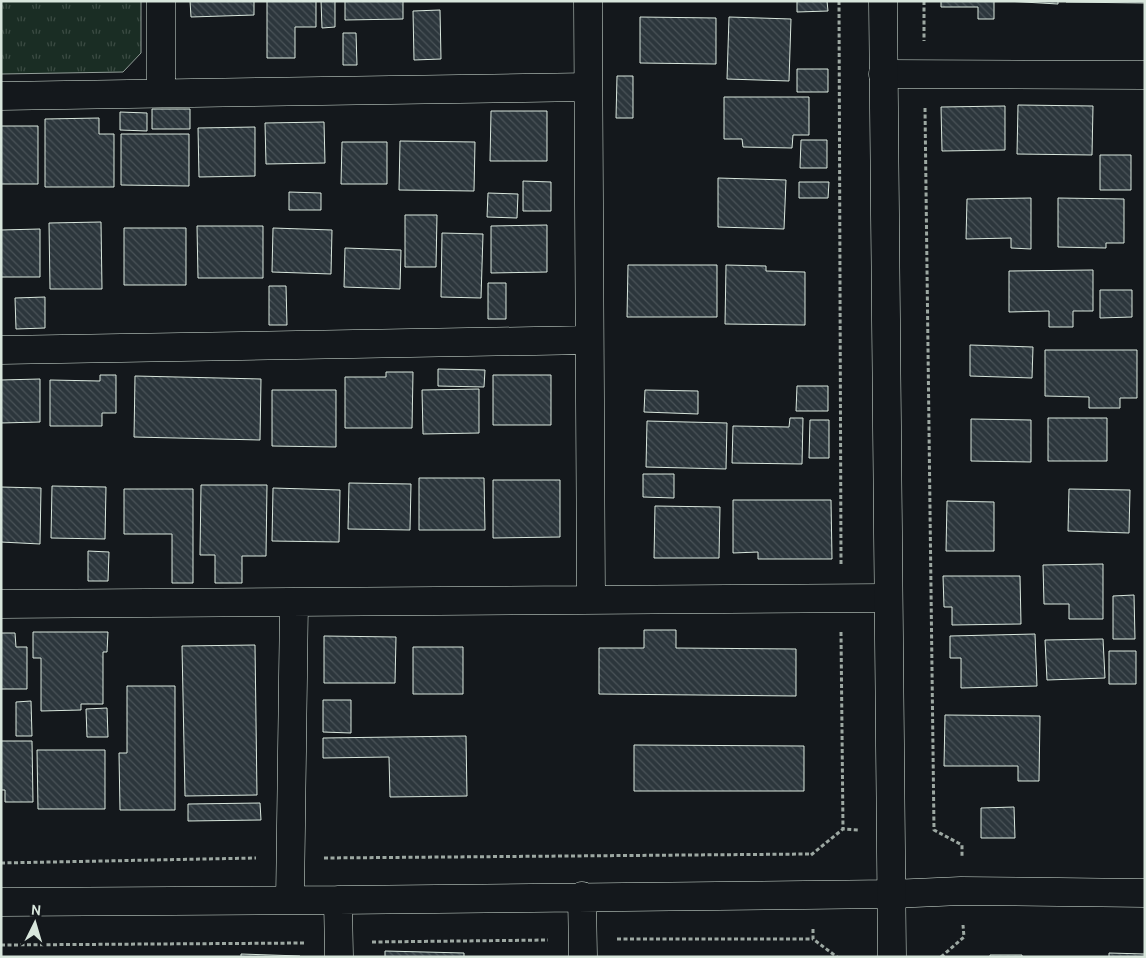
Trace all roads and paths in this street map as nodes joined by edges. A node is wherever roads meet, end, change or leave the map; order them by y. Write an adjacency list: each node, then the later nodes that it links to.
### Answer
1 (161, 1): 10 (street)
2 (588, 1): 9 (street)
3 (839, 1): 14 (path)
4 (883, 1): 6 (street)
5 (924, 1): 7 (path)
6 (883, 74): 7 (street); 15 (street)
7 (924, 74): 8 (street); 24 (path)
8 (1145, 75)
9 (588, 87): 10 (street); 12 (street)
10 (161, 92): 11 (street)
11 (1, 96)
12 (589, 340): 13 (street); 16 (street)
13 (1, 350)
14 (841, 568)
15 (888, 598): 16 (street); 26 (street)
16 (591, 600): 17 (street)
17 (294, 603): 18 (street); 22 (street)
18 (1, 604)
19 (841, 627): 20 (path)
20 (843, 829)
21 (811, 854): 22 (path)
22 (291, 858): 23 (path); 28 (street)
23 (1, 863)
24 (961, 891): 25 (street); 26 (street)
25 (1145, 893)
26 (892, 894): 27 (street); 35 (street)
27 (582, 896): 29 (street); 33 (street)
28 (290, 900): 29 (street); 30 (street)
29 (338, 900): 34 (street)
30 (1, 902)
31 (813, 939): 33 (path)
32 (1, 945): 34 (path)
33 (583, 948): 34 (path)
34 (338, 950)
35 (892, 957)

